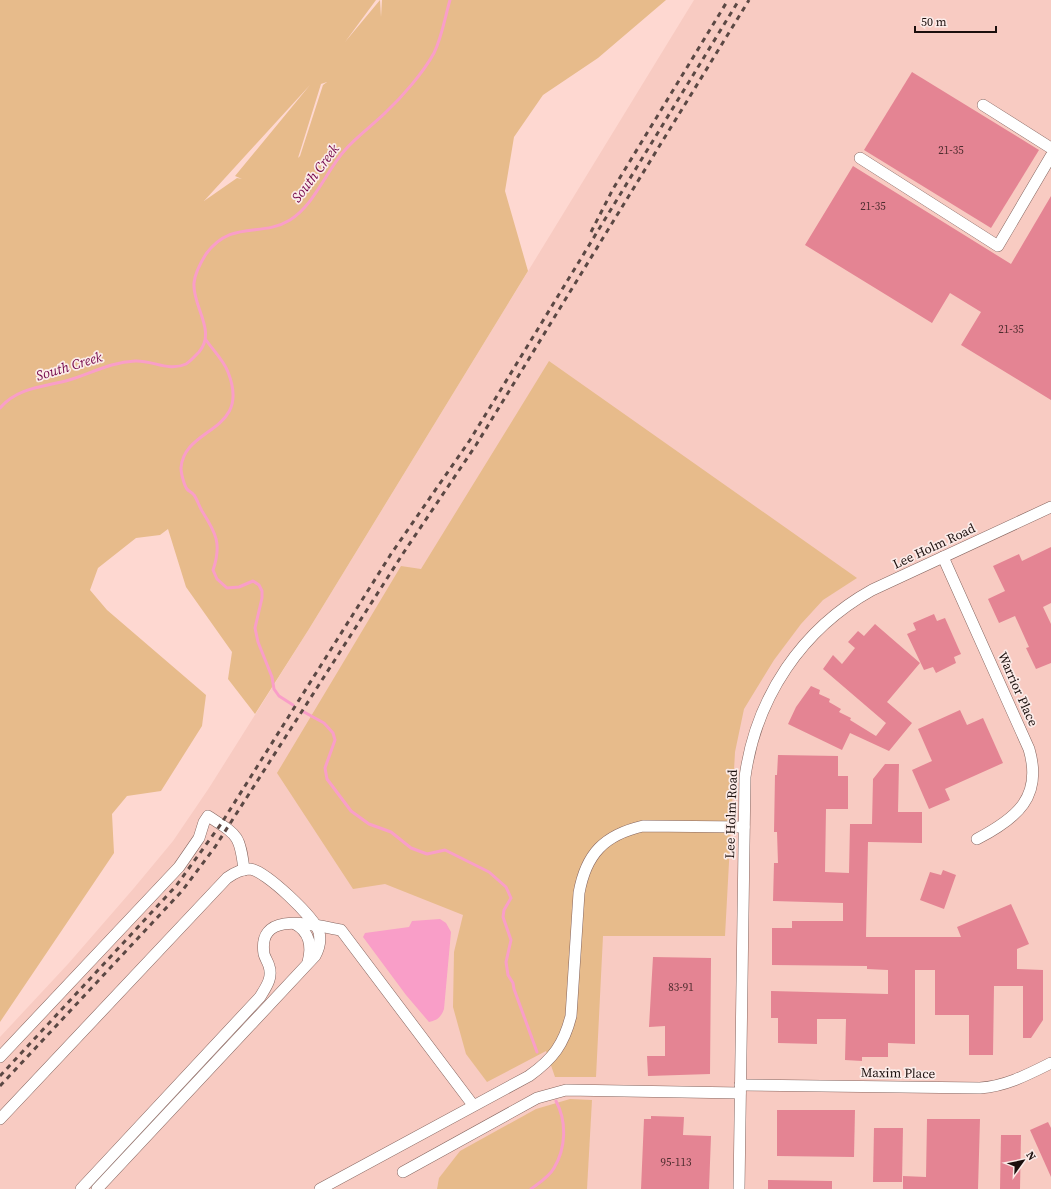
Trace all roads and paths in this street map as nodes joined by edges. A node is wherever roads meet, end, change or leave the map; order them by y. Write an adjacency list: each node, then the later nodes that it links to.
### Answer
1 (983, 104): 2 (street)
2 (1051, 148)
3 (1051, 156): 4 (street)
4 (860, 158)
5 (1051, 507): 6 (street, Lee Holm Road)
6 (943, 557): 7 (street, Lee Holm Road); 8 (street, Warrior Place)
7 (744, 827): 15 (street, Lee Holm Road); 16 (street)
8 (978, 839)
9 (244, 870): 11 (street); 13 (street); 17 (street)
10 (289, 922): 11 (street); 12 (street); 19 (street)
11 (316, 926): 12 (street); 16 (street)
12 (307, 966): 20 (street)
13 (0, 1057)
14 (1051, 1063): 15 (street, Maxim Place)
15 (740, 1089): 18 (street, Maxim Place); 22 (street, Lee Holm Road)
16 (473, 1106): 21 (street)
17 (0, 1119)
18 (403, 1172)
19 (81, 1189)
20 (97, 1189)
21 (320, 1189)
22 (739, 1189)

